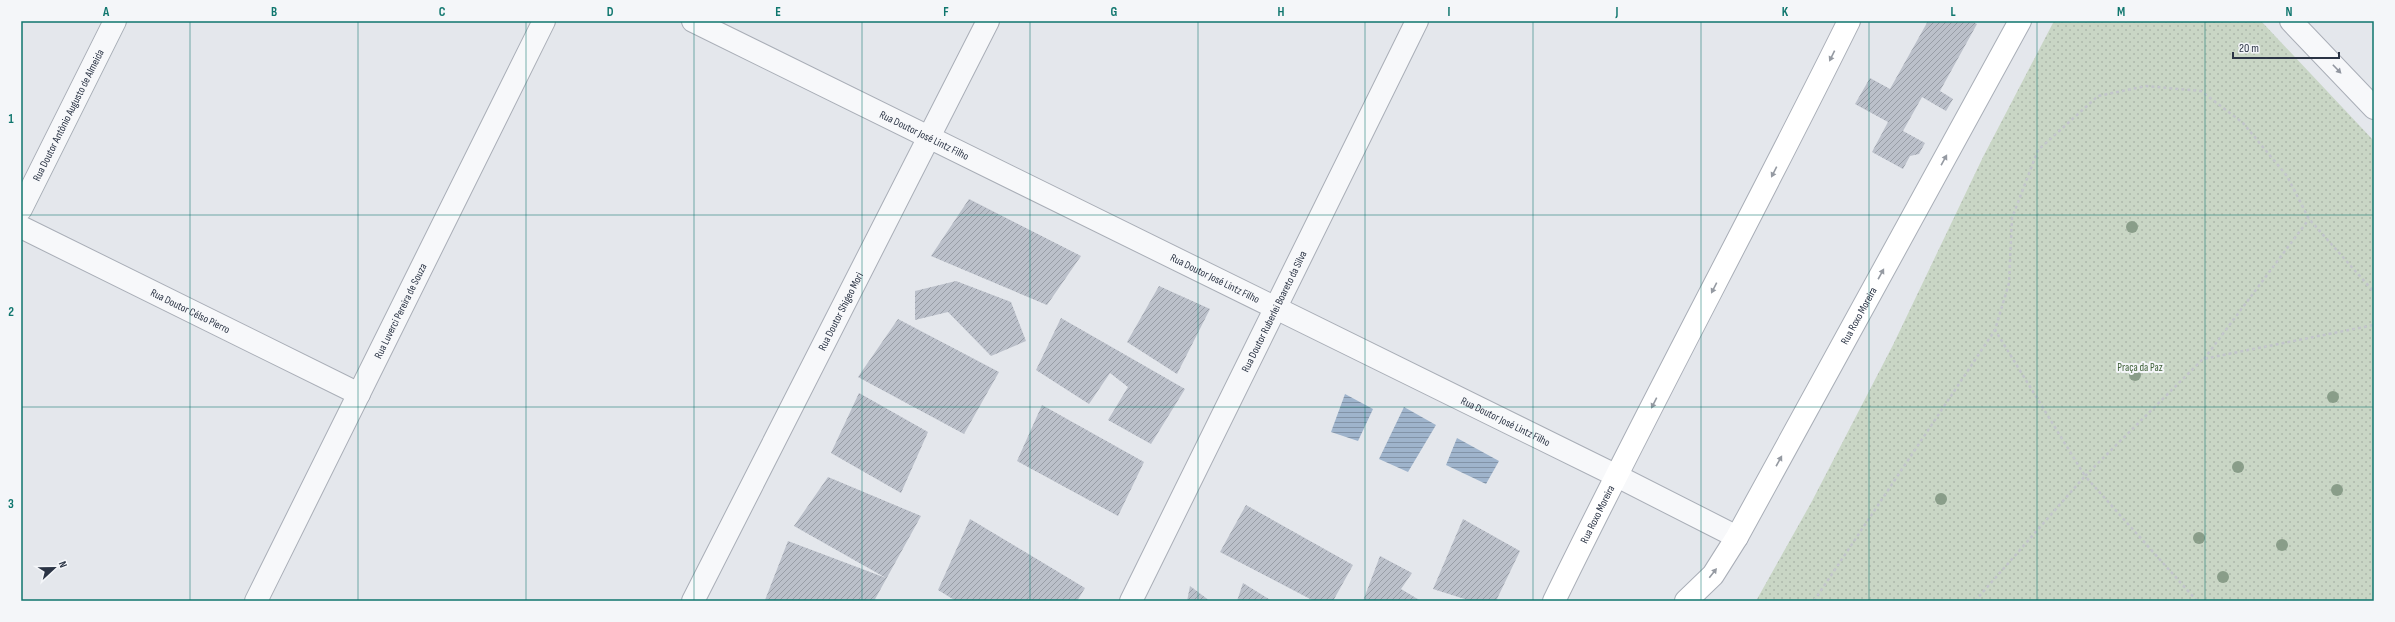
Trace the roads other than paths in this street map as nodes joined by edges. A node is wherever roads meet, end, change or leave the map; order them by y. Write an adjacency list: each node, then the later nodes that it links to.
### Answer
1 (116, 21): 11 (street, Rua Doutor Antônio Augusto de Almeida)
2 (544, 21): 14 (street, Rua Luverci Pereira de Souza)
3 (692, 21): 10 (street, Rua Doutor José Lintz Filho)
4 (988, 21): 10 (street, Rua Doutor Shigeo Mori)
5 (1417, 21): 13 (street, Rua Doutor Ruberlei Boareto da Silva)
6 (1849, 21): 15 (main road, Rua Roxo Moreira, one-way to 15)
7 (2020, 21): 16 (main road, Rua Roxo Moreira, one-way to 7)
8 (2291, 21): 9 (street, one-way to 9)
9 (2374, 108)
10 (928, 138): 13 (street, Rua Doutor José Lintz Filho); 18 (street, Rua Doutor Shigeo Mori)
11 (21, 209)
12 (21, 227): 14 (street, Rua Doutor Célso Pierro)
13 (1274, 309): 15 (street, Rua Doutor José Lintz Filho); 19 (street, Rua Doutor Ruberlei Boareto da Silva)
14 (359, 394): 17 (street, Rua Luverci Pereira de Souza)
15 (1615, 475): 16 (street, Rua Doutor José Lintz Filho); 20 (main road, Rua Roxo Moreira)
16 (1737, 537): 21 (main road, Rua Roxo Moreira, one-way to 16)
17 (256, 601)
18 (693, 601)
19 (1131, 601)
20 (1554, 601)
21 (1686, 601)

